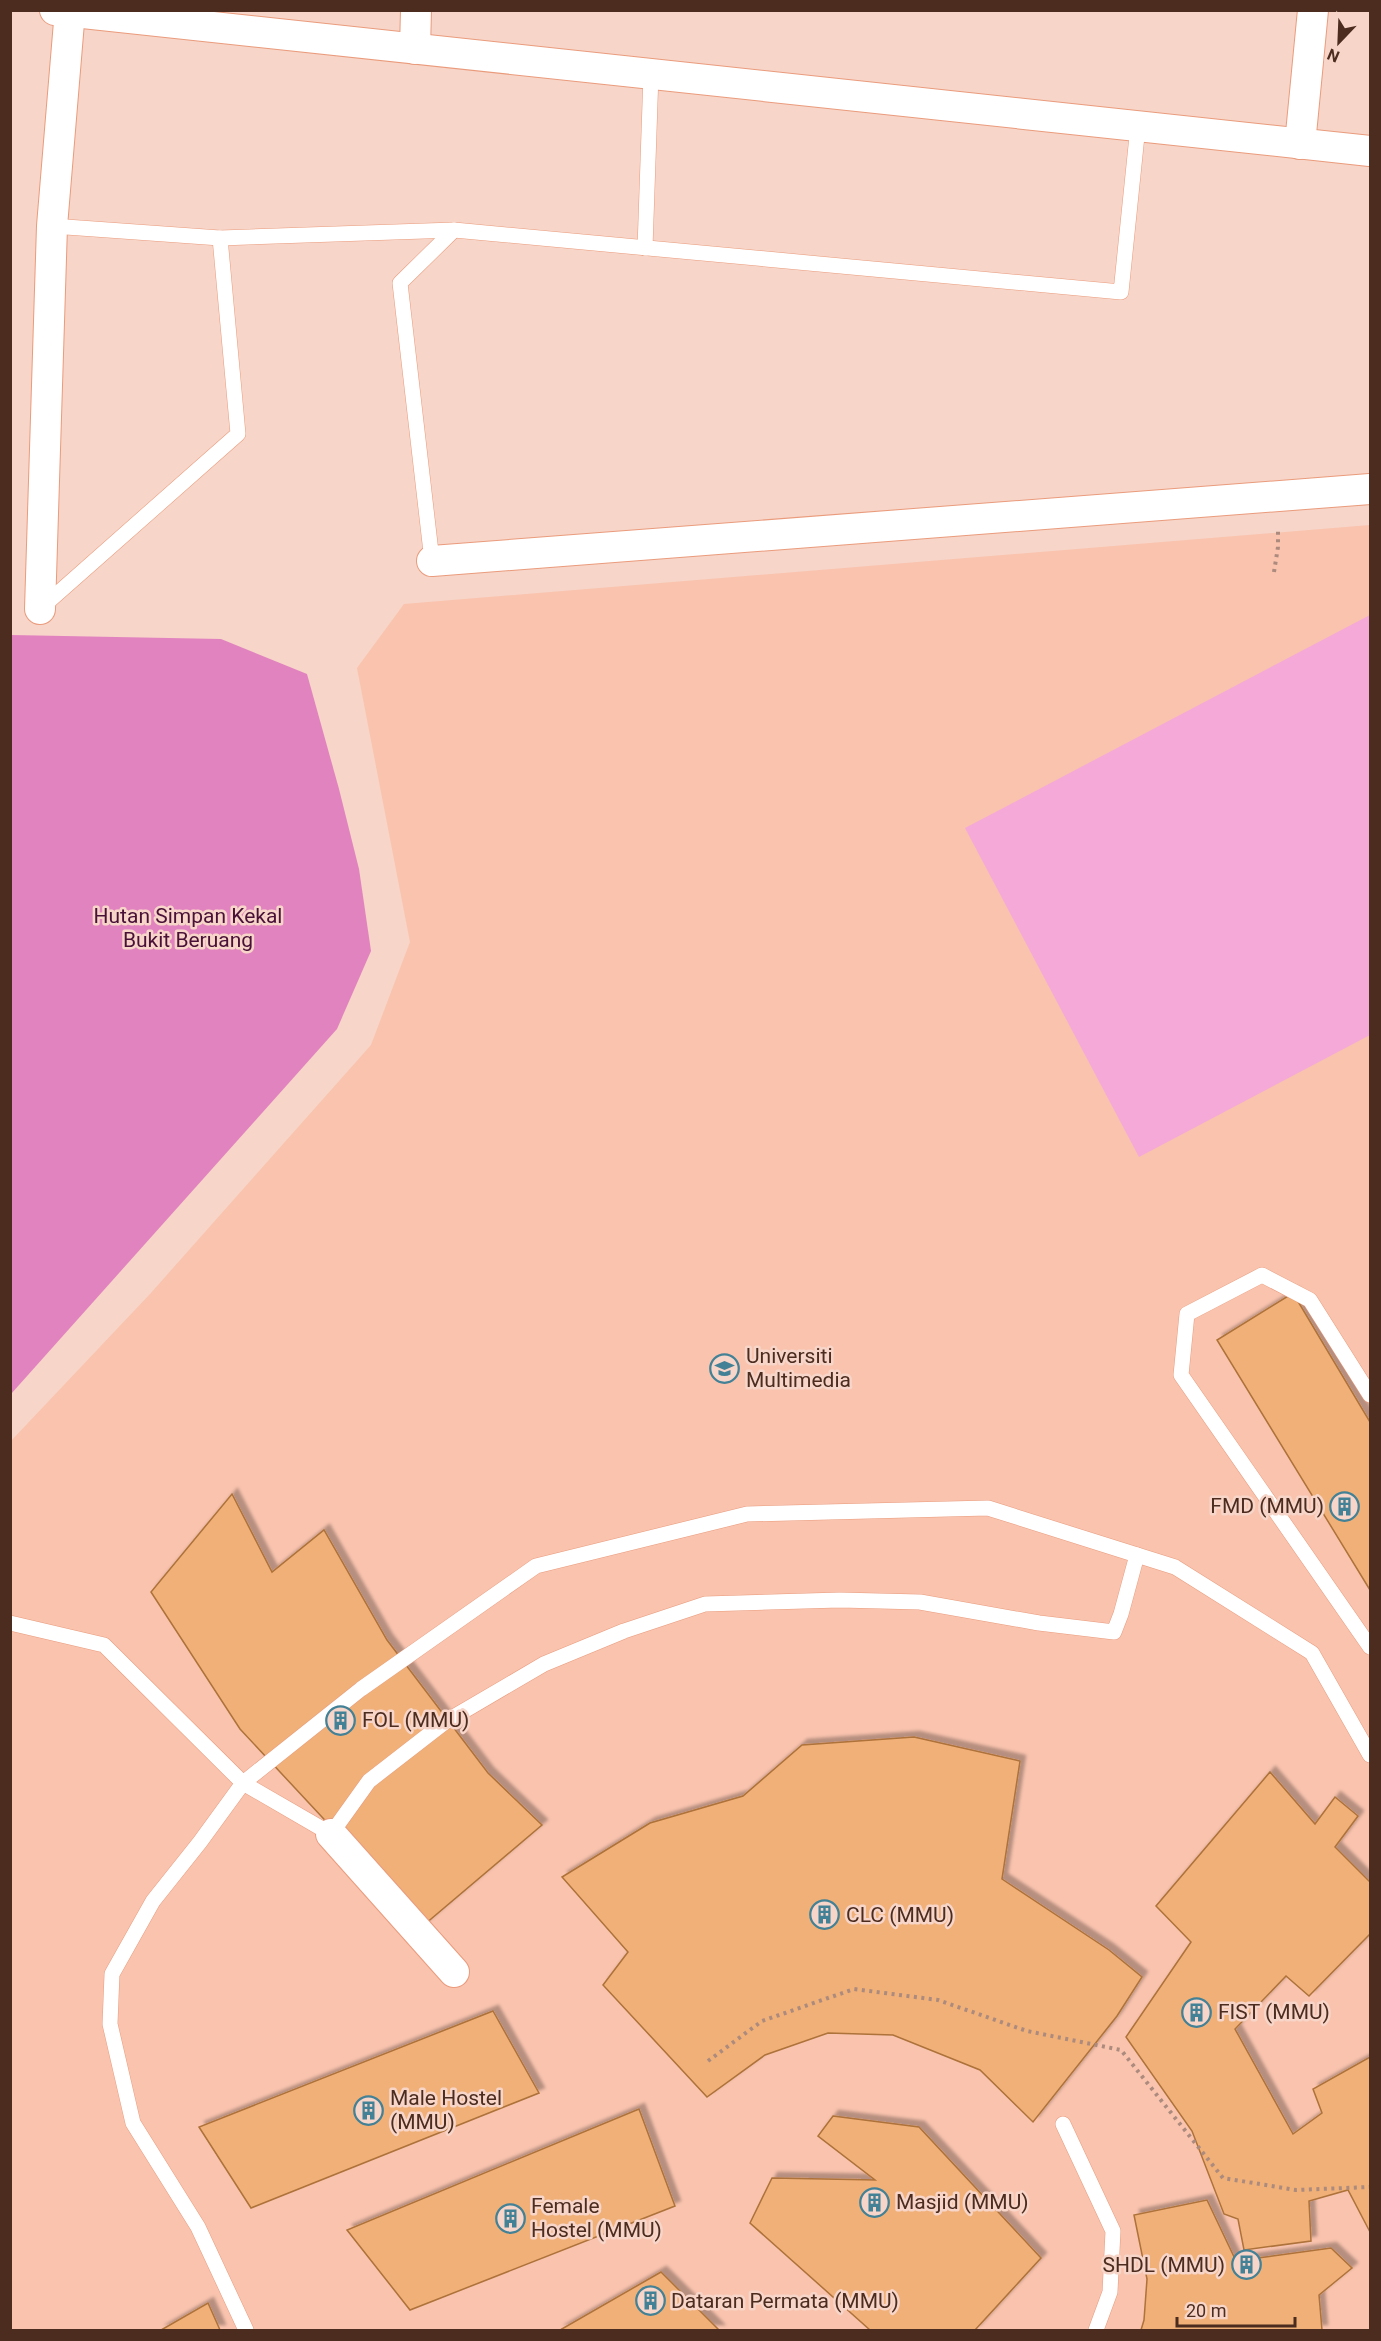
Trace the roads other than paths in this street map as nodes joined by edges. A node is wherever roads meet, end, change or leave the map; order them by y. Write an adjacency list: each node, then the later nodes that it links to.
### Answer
1 (416, 10): 5 (street)
2 (1313, 10): 8 (street)
3 (65, 11): 4 (street); 10 (street)
4 (206, 19): 5 (street)
5 (415, 49): 6 (street)
6 (651, 74): 7 (street); 13 (lane)
7 (1138, 126): 8 (street); 13 (lane)
8 (1299, 144): 9 (street)
9 (1371, 151)
10 (52, 226): 12 (lane); 16 (street)
11 (454, 230): 12 (lane); 13 (lane); 15 (lane)
12 (220, 238): 16 (lane)
13 (645, 248)
14 (1371, 489): 15 (street)
15 (432, 561)
16 (40, 609)
17 (1371, 1395): 20 (lane)
18 (1137, 1555): 21 (lane); 22 (lane); 23 (lane)
19 (10, 1623): 22 (lane)
20 (1371, 1647)
21 (1371, 1755)
22 (243, 1783): 23 (lane); 26 (lane)
23 (331, 1834): 24 (street)
24 (454, 1971)
25 (1063, 2124): 27 (lane)
26 (246, 2331)
27 (1096, 2331)

